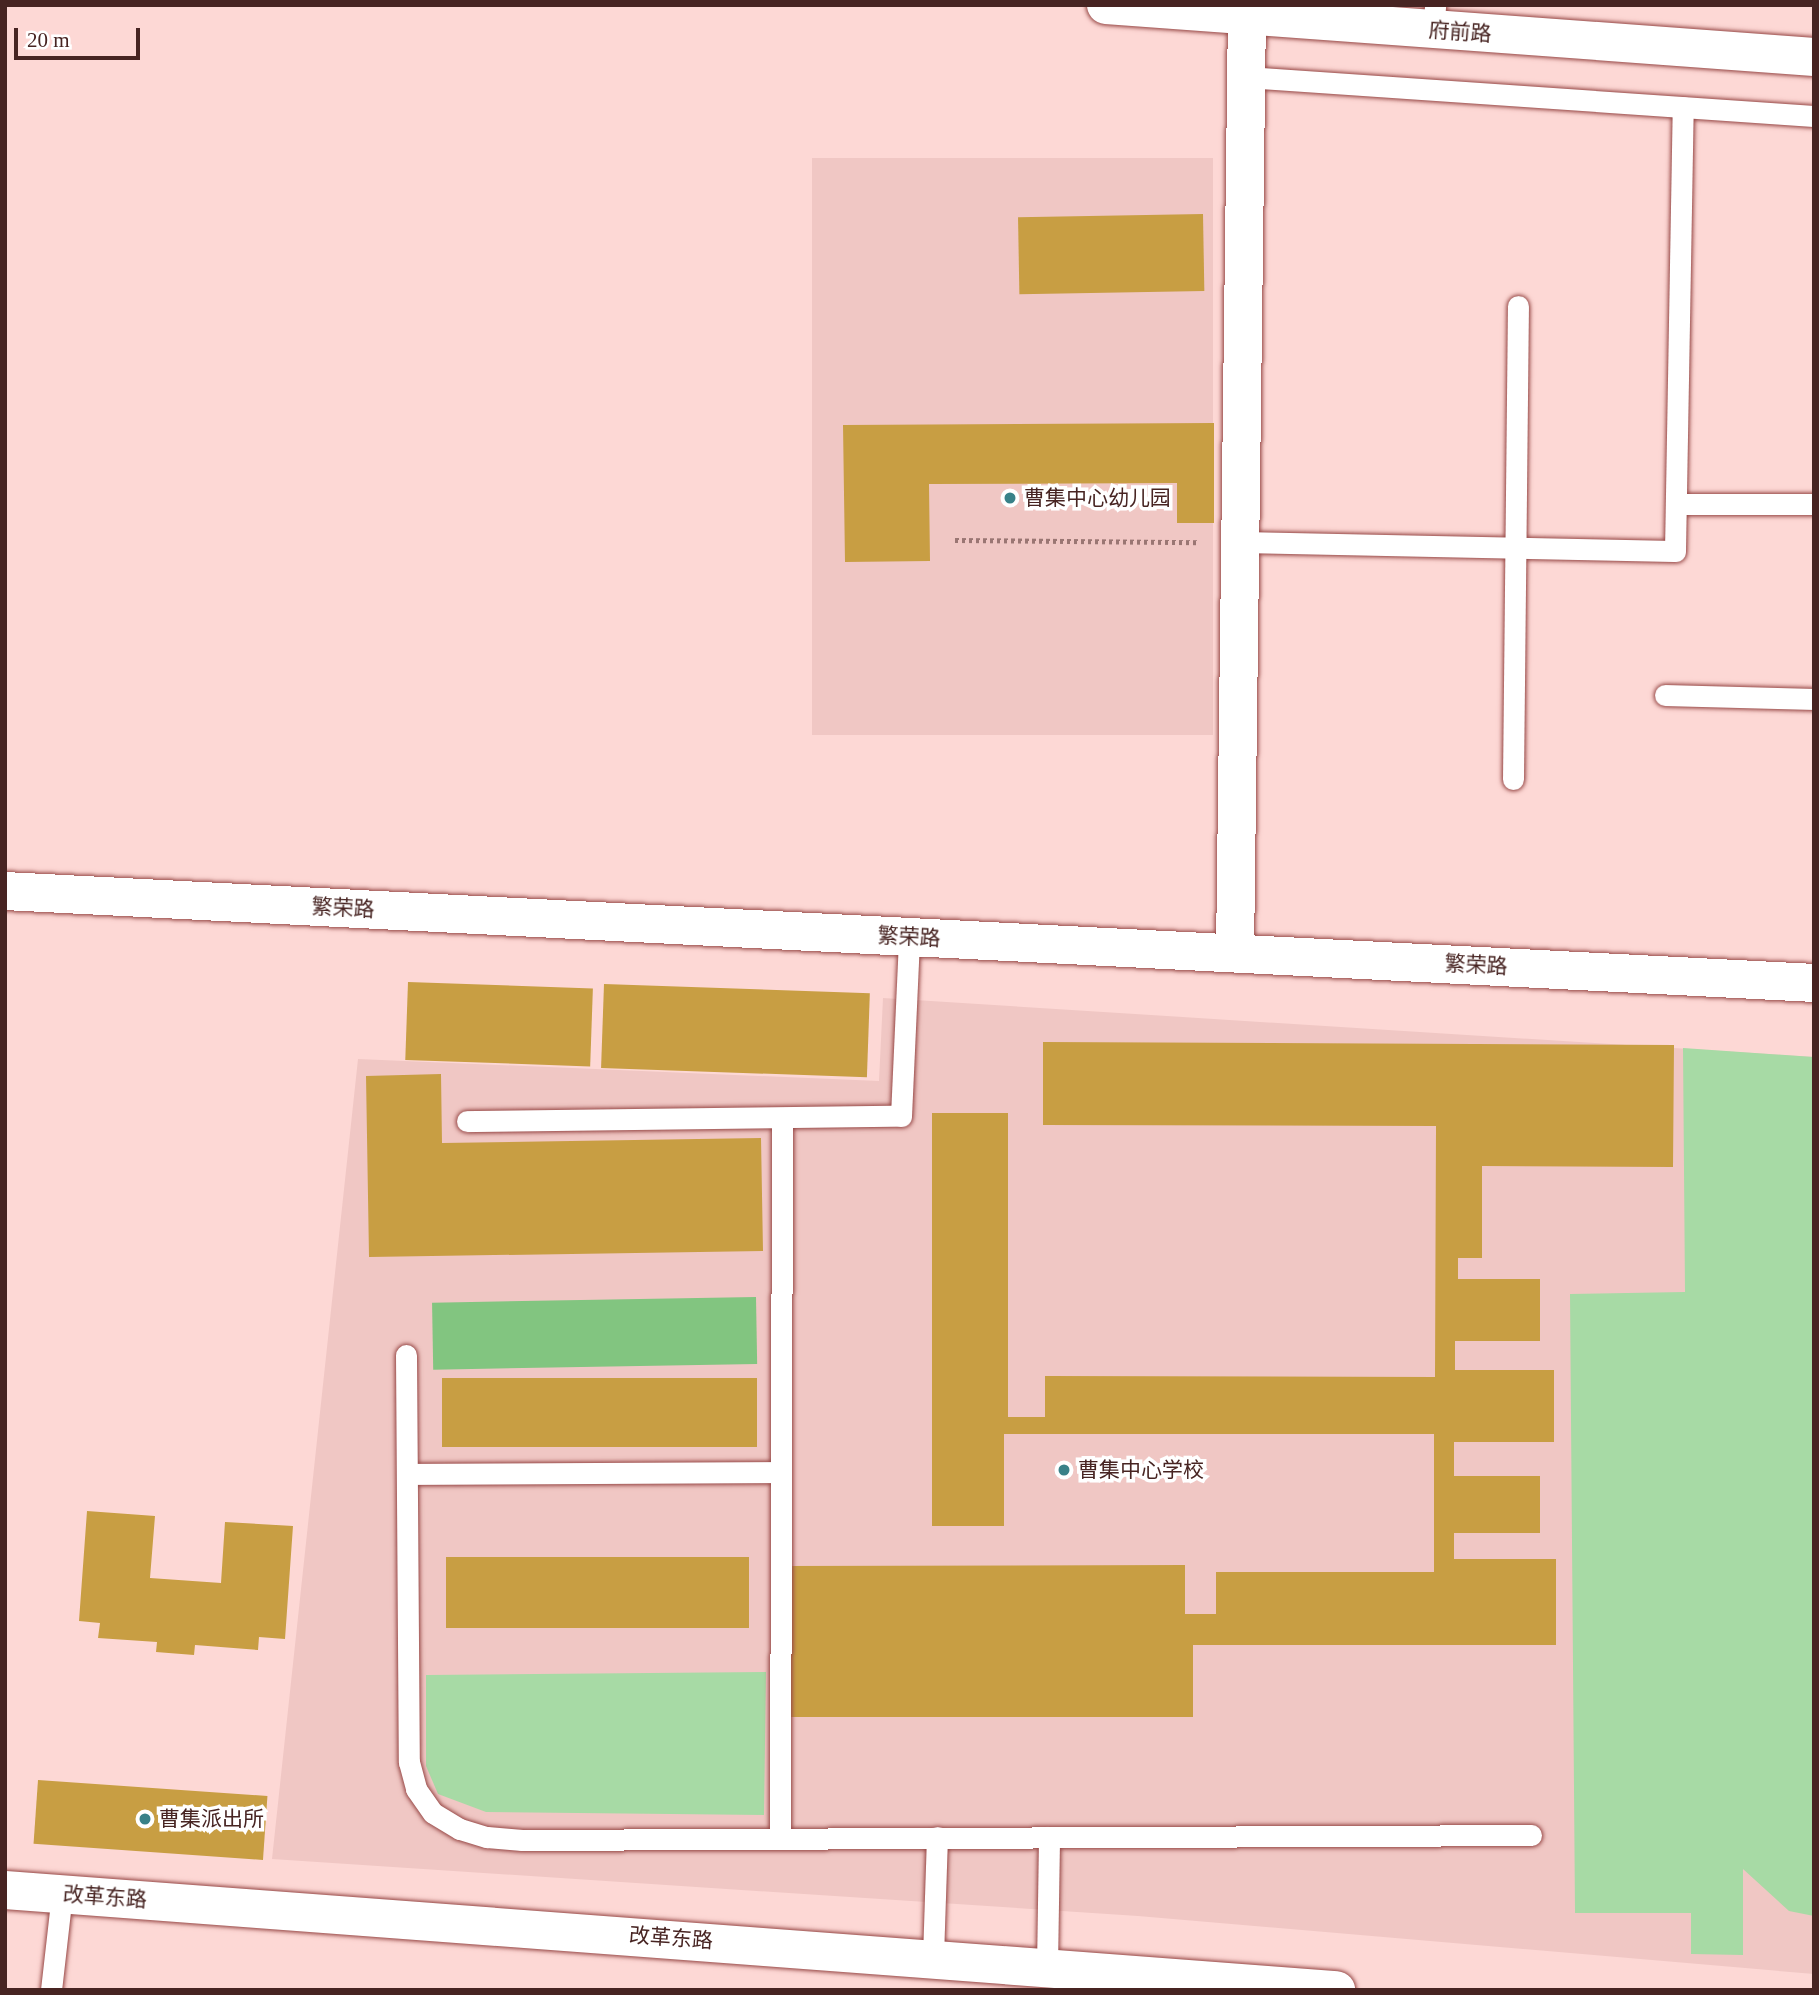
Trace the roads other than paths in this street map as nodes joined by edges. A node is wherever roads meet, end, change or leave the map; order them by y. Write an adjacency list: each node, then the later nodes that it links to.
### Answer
1 (1106, 5): 2 (street, 府前路)
2 (1247, 16): 3 (street, 府前路); 5 (street)
3 (1434, 18): 4 (street, 府前路)
4 (1814, 57)
5 (1246, 77): 6 (lane); 11 (street)
6 (1682, 107): 7 (lane); 9 (lane)
7 (1814, 116)
8 (1518, 306): 12 (lane)
9 (1675, 504): 10 (lane); 12 (lane)
10 (1814, 504)
11 (1240, 542): 12 (lane); 18 (street)
12 (1515, 548): 15 (lane)
13 (1665, 695): 14 (lane)
14 (1814, 699)
15 (1513, 779)
16 (5, 891): 17 (street, 繁荣路)
17 (909, 937): 18 (street, 繁荣路); 20 (lane)
18 (1235, 953): 19 (street, 繁荣路)
19 (1814, 983)
20 (782, 1118): 21 (lane); 23 (lane)
21 (467, 1121)
22 (406, 1355): 24 (lane)
23 (781, 1472): 24 (lane); 26 (lane)
24 (408, 1474): 26 (lane)
25 (1531, 1835): 28 (lane)
26 (780, 1838): 27 (lane)
27 (937, 1838): 28 (lane); 31 (lane)
28 (1049, 1838): 32 (lane)
29 (5, 1889): 30 (street, 改革东路)
30 (62, 1894): 31 (street, 改革东路); 33 (lane)
31 (933, 1958): 32 (street, 改革东路)
32 (1048, 1967): 34 (street, 改革东路)
33 (51, 1990)
34 (1336, 1990)

